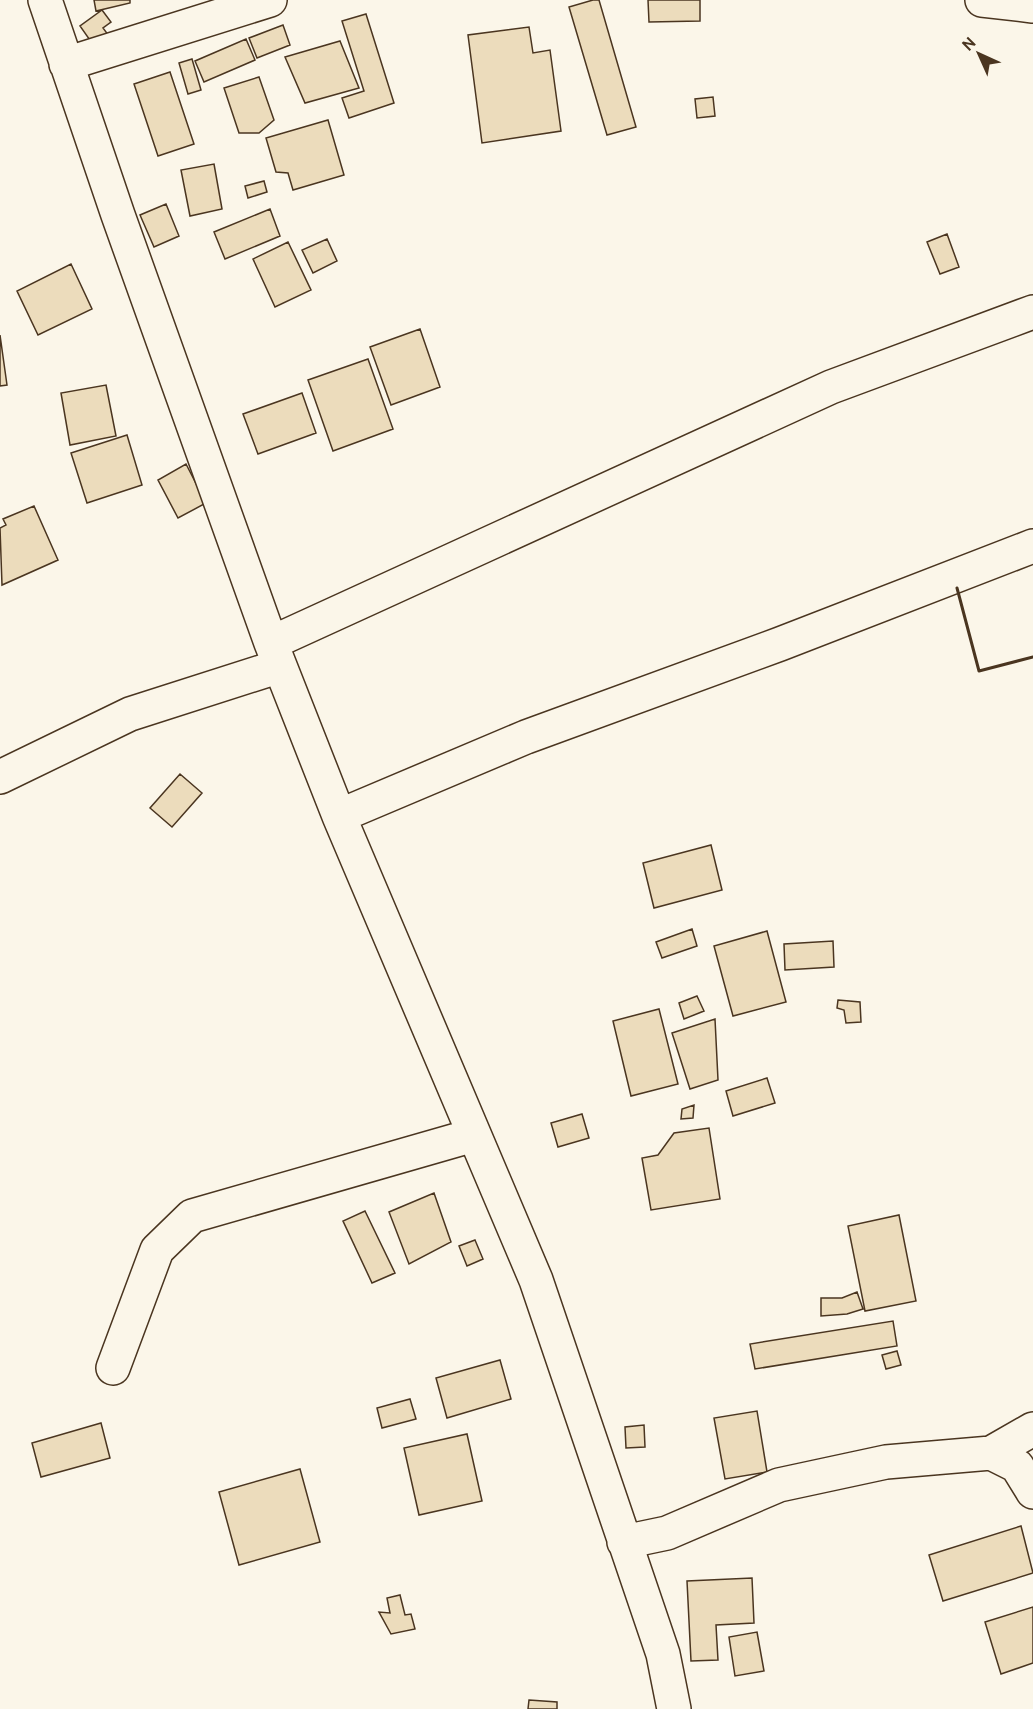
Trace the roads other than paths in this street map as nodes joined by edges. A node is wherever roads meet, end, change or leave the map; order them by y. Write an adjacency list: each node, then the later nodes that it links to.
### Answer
1 (45, 0): 5 (street)
2 (270, 0): 5 (street)
3 (982, 0): 4 (street)
4 (1033, 6)
5 (66, 64): 8 (street)
6 (1033, 312): 8 (street)
7 (1033, 546): 10 (street)
8 (276, 655): 9 (street); 10 (street)
9 (0, 777)
10 (339, 816): 11 (street)
11 (474, 1135): 12 (street); 16 (street)
12 (113, 1368)
13 (1033, 1429): 14 (street)
14 (991, 1453): 15 (street); 16 (street)
15 (1033, 1492)
16 (624, 1542): 17 (street)
17 (674, 1709)

